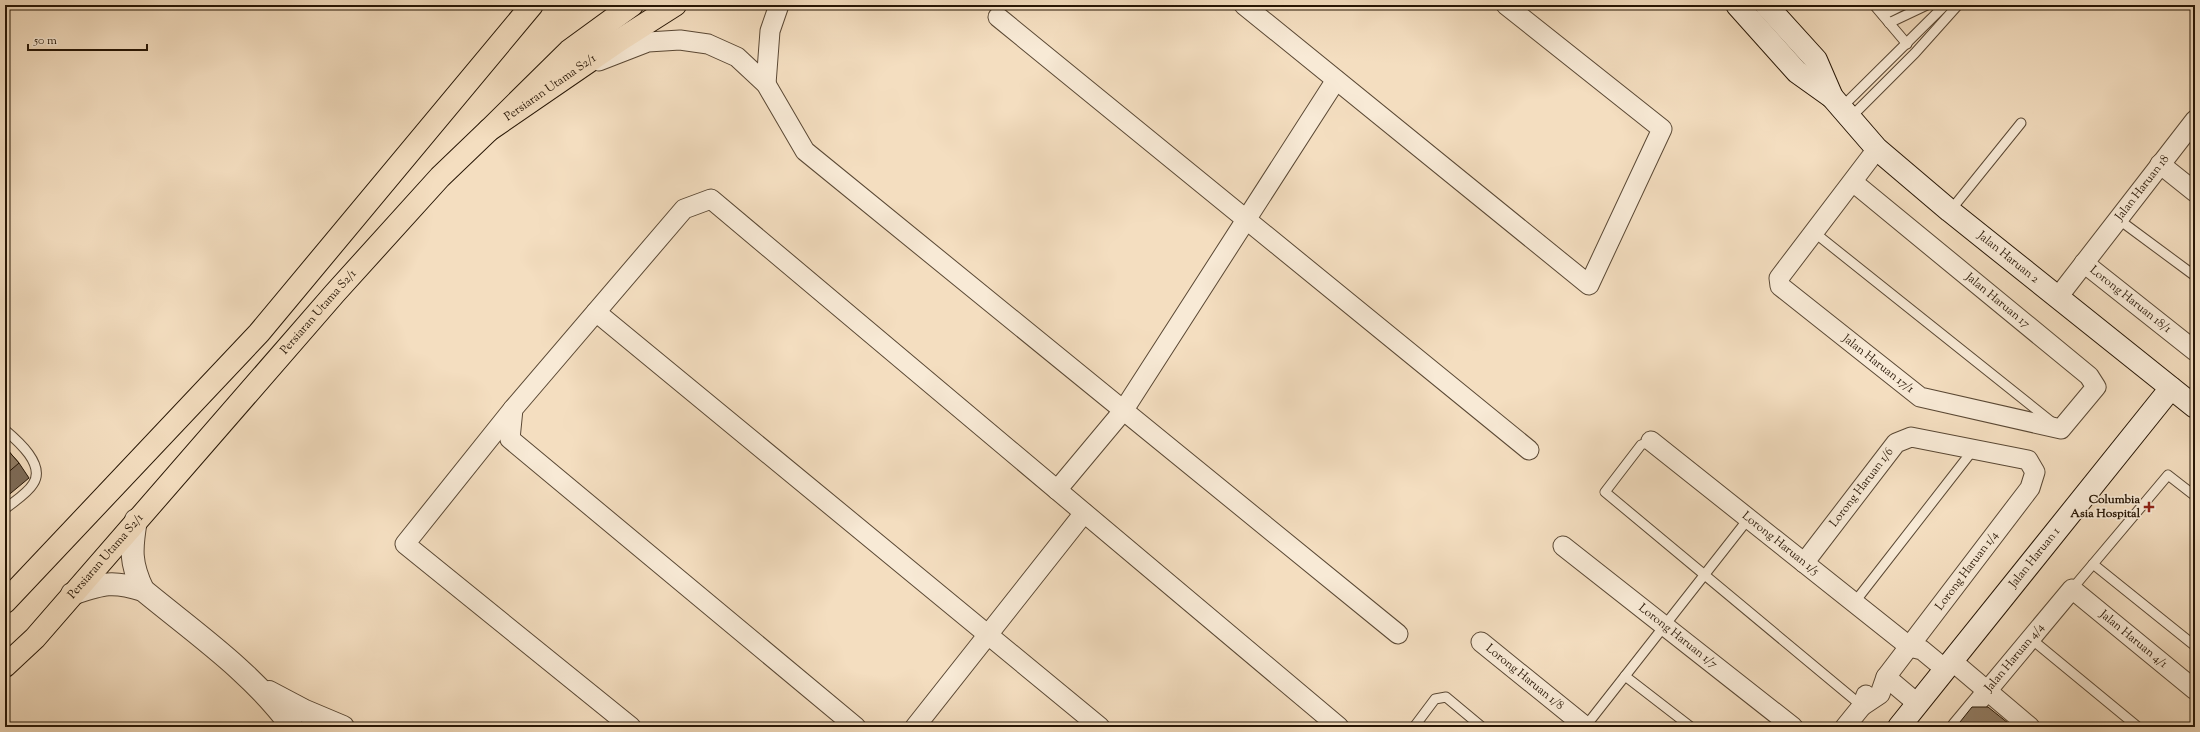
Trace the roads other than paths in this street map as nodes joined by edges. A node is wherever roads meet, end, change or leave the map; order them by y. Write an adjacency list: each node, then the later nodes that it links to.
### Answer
1 (532, 5): 58 (main road)
2 (632, 5): 24 (main road)
3 (675, 5): 18 (main road, Persiaran Utama S2/1)
4 (779, 5): 20 (street)
5 (1244, 5): 19 (street)
6 (1506, 5): 19 (street)
7 (1737, 5): 21 (main road, Jalan Haruan 2)
8 (1874, 5): 14 (lane)
9 (1903, 5): 14 (lane)
10 (1927, 5): 16 (lane)
11 (1945, 5): 17 (lane)
12 (1958, 5): 21 (lane)
13 (1774, 10): 21 (main road, Jalan Haruan 2)
14 (1883, 15): 16 (lane)
15 (998, 17): 30 (street)
16 (1889, 23): 17 (lane)
17 (1907, 44): 21 (lane)
18 (581, 67): 20 (street); 24 (main road, Persiaran Utama S2/1)
19 (1336, 80): 30 (street)
20 (766, 84): 41 (street)
21 (1841, 108): 25 (main road, Jalan Haruan 2)
22 (2195, 120): 26 (street, Jalan Haruan 18)
23 (2021, 123): 29 (lane)
24 (489, 130): 53 (main road, Persiaran Utama S2/1)
25 (1877, 149): 27 (street); 29 (main road, Jalan Haruan 2)
26 (2160, 164): 28 (street); 31 (street, Jalan Haruan 18)
27 (1853, 182): 32 (street); 42 (street, Jalan Haruan 17)
28 (2195, 192)
29 (1950, 211): 35 (main road, Jalan Haruan 2)
30 (1246, 219): 41 (street); 45 (street)
31 (2118, 219): 33 (street, Jalan Haruan 18); 34 (lane)
32 (1814, 233): 42 (lane); 42 (street, Jalan Haruan 17/1)
33 (2087, 259): 35 (street, Jalan Haruan 18); 37 (street, Lorong Haruan 18/1)
34 (2195, 276)
35 (2058, 297): 38 (main road, Jalan Haruan 2)
36 (596, 312): 40 (street); 48 (street); 65 (street)
37 (2195, 351)
38 (2171, 388): 39 (main road, Jalan Haruan 2); 73 (main road, Jalan Haruan 1)
39 (2195, 406)
40 (513, 409): 84 (street); 85 (street)
41 (1123, 410): 48 (street); 66 (street)
42 (2061, 429)
43 (5, 430): 50 (lane)
44 (1651, 441): 52 (street, Lorong Haruan 1/5); 57 (lane)
45 (1529, 450)
46 (1973, 450): 47 (street, Lorong Haruan 1/6); 55 (street, Lorong Haruan 1/6); 63 (lane)
47 (2028, 460): 71 (street, Lorong Haruan 1/4)
48 (1057, 490): 51 (street)
49 (2195, 496): 56 (lane)
50 (5, 510)
51 (1084, 513): 65 (street); 88 (street)
52 (1748, 518): 55 (street, Lorong Haruan 1/5); 57 (lane)
53 (136, 520): 60 (main road); 61 (main road, Persiaran Utama S2/1)
54 (1562, 546): 64 (street, Lorong Haruan 1/7)
55 (1804, 563): 63 (street, Lorong Haruan 1/5)
56 (2093, 564): 59 (lane); 70 (lane)
57 (1706, 574): 64 (lane); 81 (lane)
58 (14, 586): 62 (main road)
59 (2072, 589): 68 (street, Jalan Haruan 4/4); 78 (street, Jalan Haruan 4/1)
60 (143, 590): 61 (main road); 77 (main road)
61 (72, 594): 67 (main road, Persiaran Utama S2/1)
62 (5, 602)
63 (1854, 603): 71 (street, Lorong Haruan 1/5)
64 (1664, 626): 74 (lane); 93 (street, Lorong Haruan 1/7)
65 (988, 634): 86 (street); 87 (street)
66 (1398, 634)
67 (35, 638): 72 (main road, Persiaran Utama S2/1); 76 (main road)
68 (2030, 638): 79 (street, Jalan Haruan 4/4); 98 (lane)
69 (1481, 642): 91 (street, Lorong Haruan 1/8)
70 (2195, 646)
71 (1910, 647): 73 (street, Lorong Haruan 1/5); 75 (street, Lorong Haruan 1/4)
72 (5, 666)
73 (1945, 670): 79 (street, Lorong Haruan 1/5); 80 (main road, Jalan Haruan 1)
74 (1625, 676): 91 (lane); 92 (lane)
75 (1886, 677): 80 (street); 81 (street, Lorong Haruan 1/4)
76 (5, 680)
77 (258, 685): 82 (main road); 83 (main road)
78 (2195, 690)
79 (1986, 691): 96 (street, Jalan Haruan 4/4); 97 (street, Lorong Haruan 1/5)
80 (1918, 704): 95 (main road, Jalan Haruan 1)
81 (1862, 706): 94 (street, Lorong Haruan 1/4)
82 (292, 727)
83 (343, 727)
84 (630, 727)
85 (856, 727)
86 (915, 727)
87 (1100, 727)
88 (1339, 727)
89 (1414, 727): 90 (lane)
90 (1482, 727)
91 (1586, 727)
92 (1691, 727)
93 (1794, 727)
94 (1845, 727)
95 (1899, 727)
96 (1957, 727)
97 (2030, 727)
98 (2138, 727)

